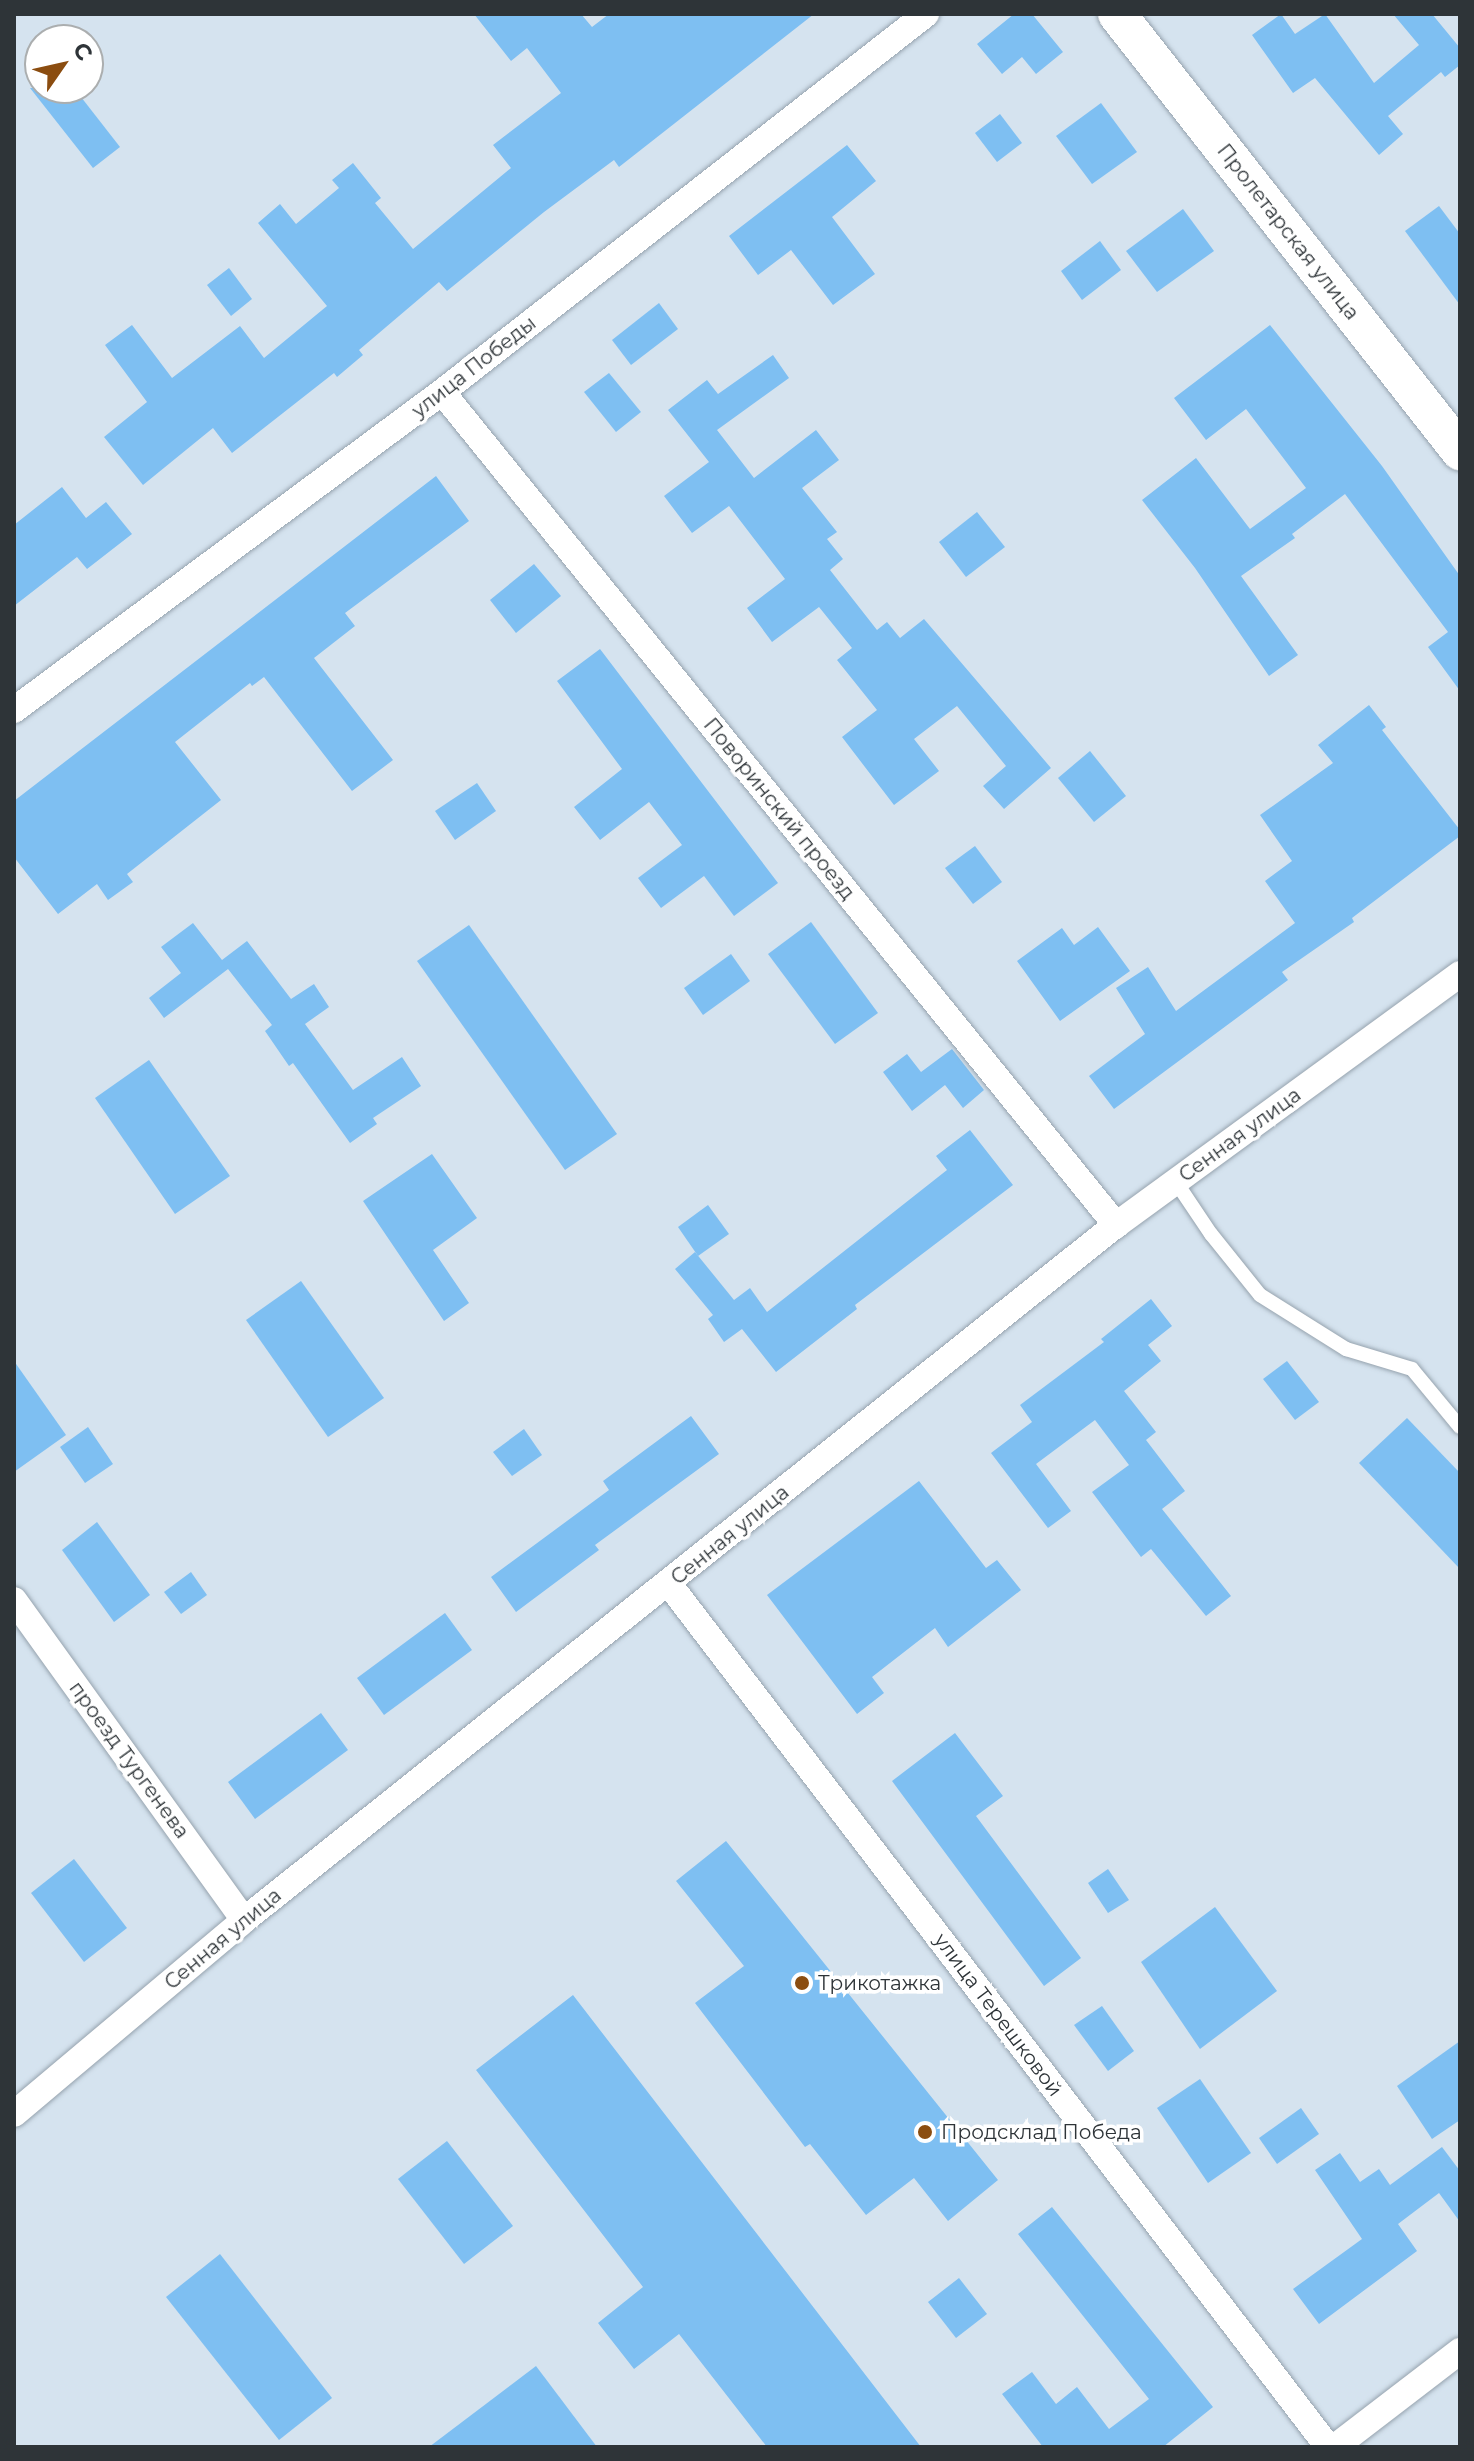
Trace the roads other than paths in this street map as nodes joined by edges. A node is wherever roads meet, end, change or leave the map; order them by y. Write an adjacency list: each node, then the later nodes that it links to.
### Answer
1 (926, 14): 3 (street, улица Победы)
2 (1117, 14): 4 (street, Пролетарская улица)
3 (442, 392): 5 (street, улица Победы); 8 (street, Поворинский проезд)
4 (1460, 451)
5 (14, 710)
6 (1460, 974): 7 (street, Сенная улица)
7 (1176, 1182): 8 (street, Сенная улица); 9 (lane)
8 (1116, 1225): 10 (street, Сенная улица)
9 (1460, 1427)
10 (669, 1584): 12 (street, Сенная улица); 15 (street, улица Терешковой)
11 (14, 1600): 12 (street, проезд Тургенева)
12 (244, 1920): 13 (street, Сенная улица)
13 (14, 2114)
14 (1460, 2351): 16 (street)
15 (1328, 2447)
16 (1335, 2447)

